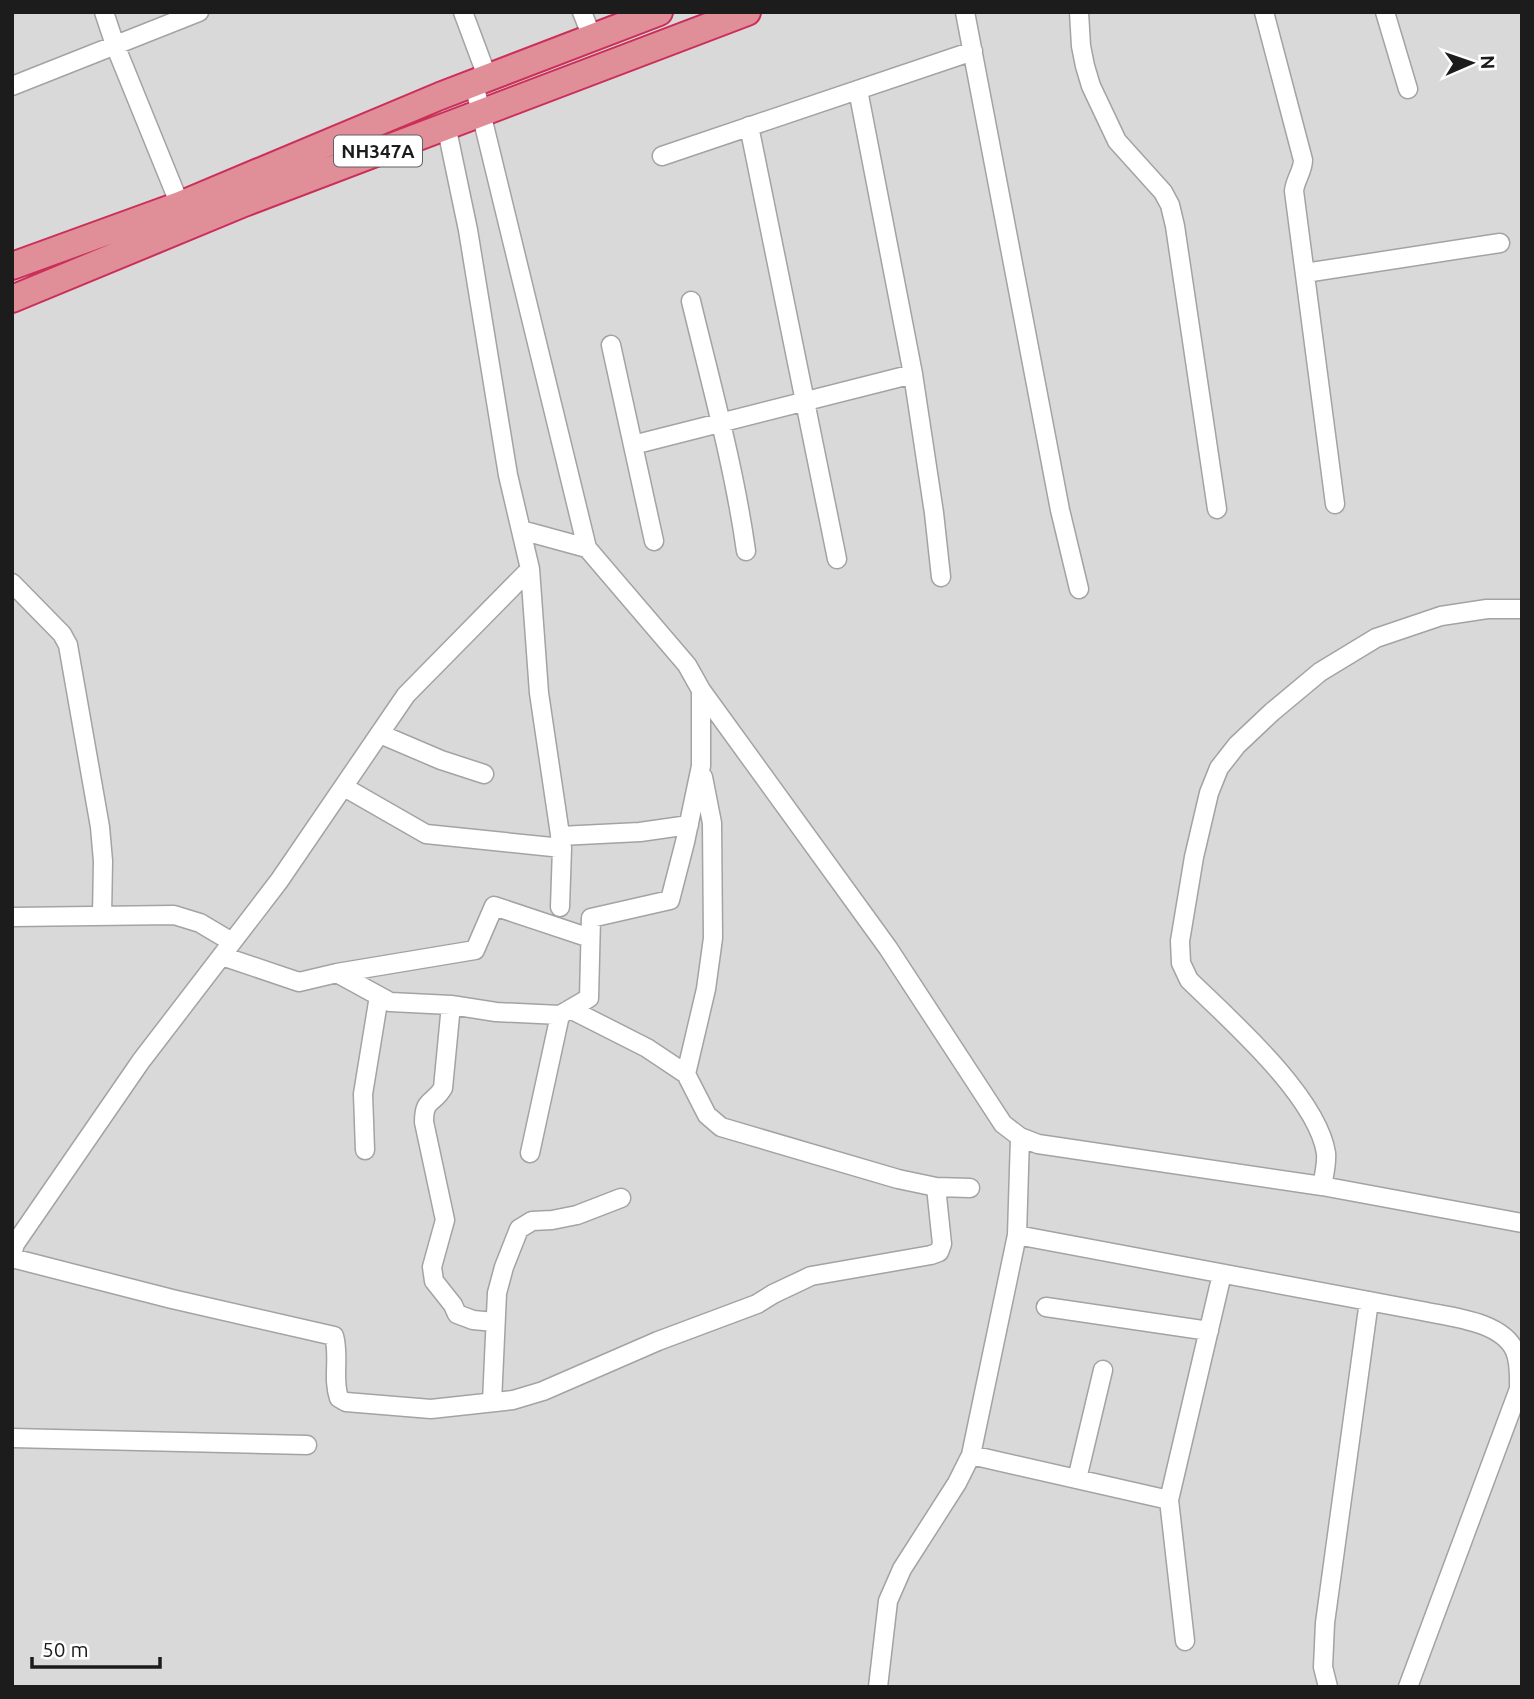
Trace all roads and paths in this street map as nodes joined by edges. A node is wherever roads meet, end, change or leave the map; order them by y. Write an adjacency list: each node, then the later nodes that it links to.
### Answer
1 (104, 12): 11 (street)
2 (199, 12): 11 (street)
3 (463, 12): 13 (street)
4 (659, 12): 10 (highway, NH347A)
5 (747, 12): 17 (highway, NH347A)
6 (965, 12): 12 (street)
7 (1079, 12): 33 (street)
8 (1264, 12): 24 (street)
9 (1385, 12): 15 (street)
10 (587, 24): 13 (highway, NH347A)
11 (115, 45): 14 (street); 21 (street)
12 (973, 51): 16 (street); 42 (street)
13 (481, 81): 17 (street); 21 (highway, NH347A)
14 (12, 86)
15 (1408, 89)
16 (858, 90): 19 (street); 28 (street)
17 (481, 112): 18 (highway, NH347A); 36 (street)
18 (446, 125): 25 (highway, NH347A); 34 (street)
19 (749, 126): 20 (street); 29 (street)
20 (662, 156)
21 (180, 205): 23 (highway, NH347A)
22 (1500, 243): 24 (street)
23 (12, 266)
24 (1305, 272): 32 (street)
25 (12, 299)
26 (691, 302): 30 (street)
27 (611, 345): 31 (street)
28 (913, 374): 29 (street); 40 (street)
29 (806, 401): 30 (street); 38 (street)
30 (721, 423): 31 (street); 37 (street)
31 (633, 445): 35 (street)
32 (1335, 505)
33 (1217, 509)
34 (521, 530): 36 (street); 39 (street)
35 (654, 541)
36 (587, 548): 44 (street)
37 (746, 551)
38 (837, 559)
39 (530, 569): 45 (street); 50 (street)
40 (941, 577)
41 (12, 583): 52 (street)
42 (1079, 589)
43 (1522, 608): 64 (street)
44 (701, 690): 46 (street); 61 (street)
45 (380, 734): 47 (street); 48 (street)
46 (701, 766): 49 (street); 60 (street)
47 (484, 774)
48 (344, 787): 50 (street); 55 (street)
49 (689, 825): 50 (street); 54 (street)
50 (561, 842): 51 (street)
51 (560, 907)
52 (102, 916): 53 (street); 55 (street)
53 (12, 917)
54 (590, 938): 56 (street); 59 (street)
55 (227, 949): 56 (street); 70 (street)
56 (337, 972): 57 (street)
57 (379, 996): 58 (street); 62 (street)
58 (451, 1005): 59 (street); 74 (street)
59 (565, 1012): 60 (street); 63 (street)
60 (686, 1073): 65 (street)
61 (1020, 1137): 64 (street); 69 (street)
62 (365, 1150)
63 (530, 1153)
64 (1322, 1185): 68 (street)
65 (936, 1187): 66 (street); 77 (street)
66 (970, 1188)
67 (621, 1198): 74 (street)
68 (1522, 1223)
69 (1017, 1235): 71 (street); 80 (street)
70 (12, 1257): 77 (street)
71 (1222, 1274): 72 (street); 75 (street)
72 (1368, 1301): 85 (street); 86 (street)
73 (1046, 1307): 75 (street)
74 (495, 1322): 77 (street)
75 (1209, 1331): 82 (street)
76 (1103, 1370): 81 (street)
77 (492, 1402)
78 (12, 1438): 79 (street)
79 (307, 1445)
80 (971, 1455): 81 (street); 84 (street)
81 (1077, 1479): 82 (street)
82 (1169, 1500): 83 (street)
83 (1185, 1641)
84 (878, 1687)
85 (1328, 1687)
86 (1408, 1687)

